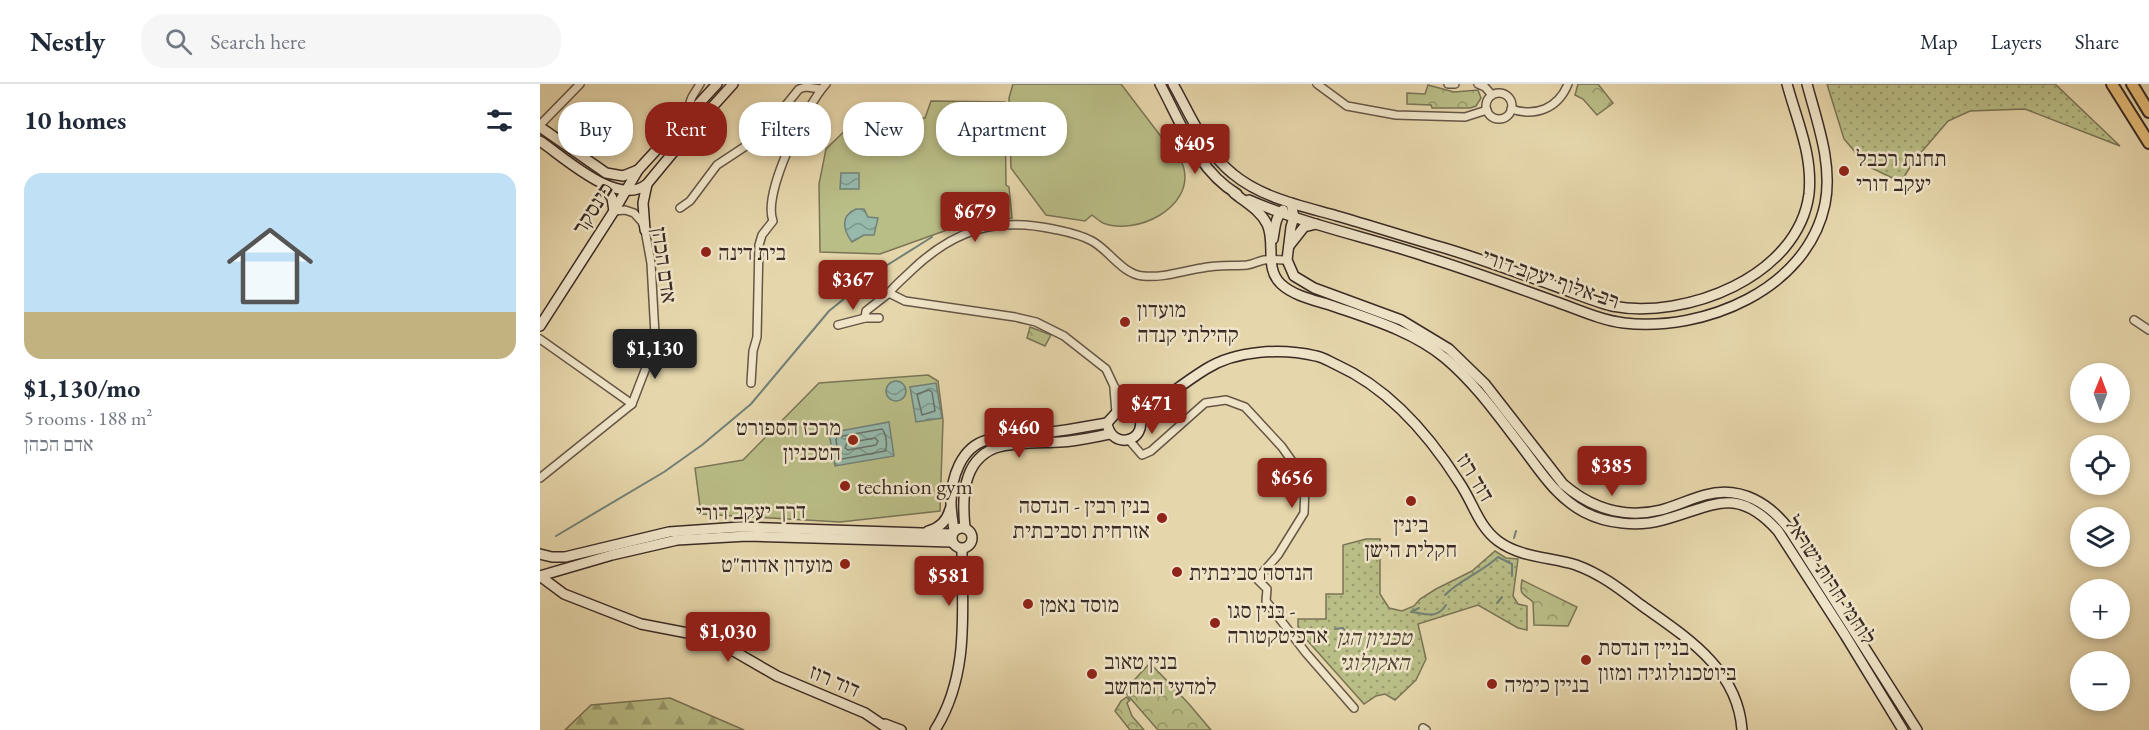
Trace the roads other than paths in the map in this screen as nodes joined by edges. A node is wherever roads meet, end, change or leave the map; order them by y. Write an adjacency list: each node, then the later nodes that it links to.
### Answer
1 (580, 84): 23 (street)
2 (700, 84): 18 (street)
3 (717, 84): 19 (main road)
4 (733, 84): 29 (main road)
5 (1160, 84): 31 (main road, רב אלוף יעקב דורי)
6 (1173, 84): 32 (main road, רב אלוף יעקב דורי)
7 (1317, 84): 21 (street)
8 (1448, 84): 9 (street)
9 (1455, 84)
10 (1478, 84): 17 (street)
11 (1568, 84): 20 (street)
12 (1787, 84): 32 (main road, רב אלוף יעקב דורי)
13 (1807, 84): 37 (main road, רב אלוף יעקב דורי)
14 (2112, 84): 25 (main road)
15 (2132, 84): 22 (main road)
16 (823, 87): 33 (street); 50 (street)
17 (1492, 94): 20 (street); 21 (street)
18 (690, 102)
19 (699, 102)
20 (1511, 109): 21 (street)
21 (1487, 110)
22 (2149, 112)
23 (540, 126): 27 (main road)
24 (540, 141): 28 (main road)
25 (2149, 143)
26 (650, 156): 27 (main road)
27 (638, 170): 30 (main road, פינסקר)
28 (601, 183): 30 (main road); 34 (main road)
29 (647, 184): 30 (main road); 38 (main road)
30 (626, 190): 34 (main road, פינסקר)
31 (1234, 192): 35 (main road, רב אלוף יעקב דורי); 39 (main road)
32 (1292, 203): 35 (main road); 36 (main road)
33 (681, 208)
34 (614, 211): 38 (street, אדם הכהן); 46 (main road, פינסקר)
35 (1280, 213): 36 (main road, רב אלוף יעקב דורי); 39 (main road)
36 (1294, 217): 37 (main road, רב אלוף יעקב דורי); 40 (main road)
37 (1316, 224): 40 (main road)
38 (645, 230): 52 (street, אדם הכהן)
39 (1272, 244): 41 (main road)
40 (1287, 255): 41 (street); 70 (main road, לוחמי חרות ישראל)
41 (1271, 260): 42 (street); 75 (main road, לוחמי חרות ישראל)
42 (889, 293): 43 (street); 51 (street)
43 (865, 318): 44 (street); 47 (street)
44 (879, 318)
45 (2134, 320): 48 (street)
46 (540, 325)
47 (838, 326)
48 (2149, 330)
49 (540, 339): 52 (street)
50 (751, 383)
51 (1114, 386): 53 (street); 54 (street)
52 (632, 404): 59 (street)
53 (1130, 409): 54 (main road); 55 (main road)
54 (1116, 413): 56 (main road)
55 (1139, 415): 58 (main road); 74 (main road, דוד רוז)
56 (1107, 423): 57 (main road); 60 (main road)
57 (1110, 434): 58 (main road); 61 (main road)
58 (1128, 440): 68 (street)
59 (540, 478)
60 (951, 505): 62 (main road); 63 (main road)
61 (965, 528): 63 (main road); 64 (main road)
62 (920, 534): 63 (main road, דרך יעקב דורי); 67 (main road, דרך יעקב דורי)
63 (953, 536): 64 (main road); 67 (main road, דרך יעקב דורי)
64 (962, 549): 73 (main road)
65 (540, 556): 66 (main road); 67 (main road)
66 (540, 563)
67 (548, 574): 69 (main road, דוד רוז)
68 (1354, 708)
69 (880, 723): 71 (main road); 72 (main road)
70 (1918, 729)
71 (890, 730)
72 (901, 730)
73 (935, 730)
74 (1742, 730)
75 (1902, 730)

